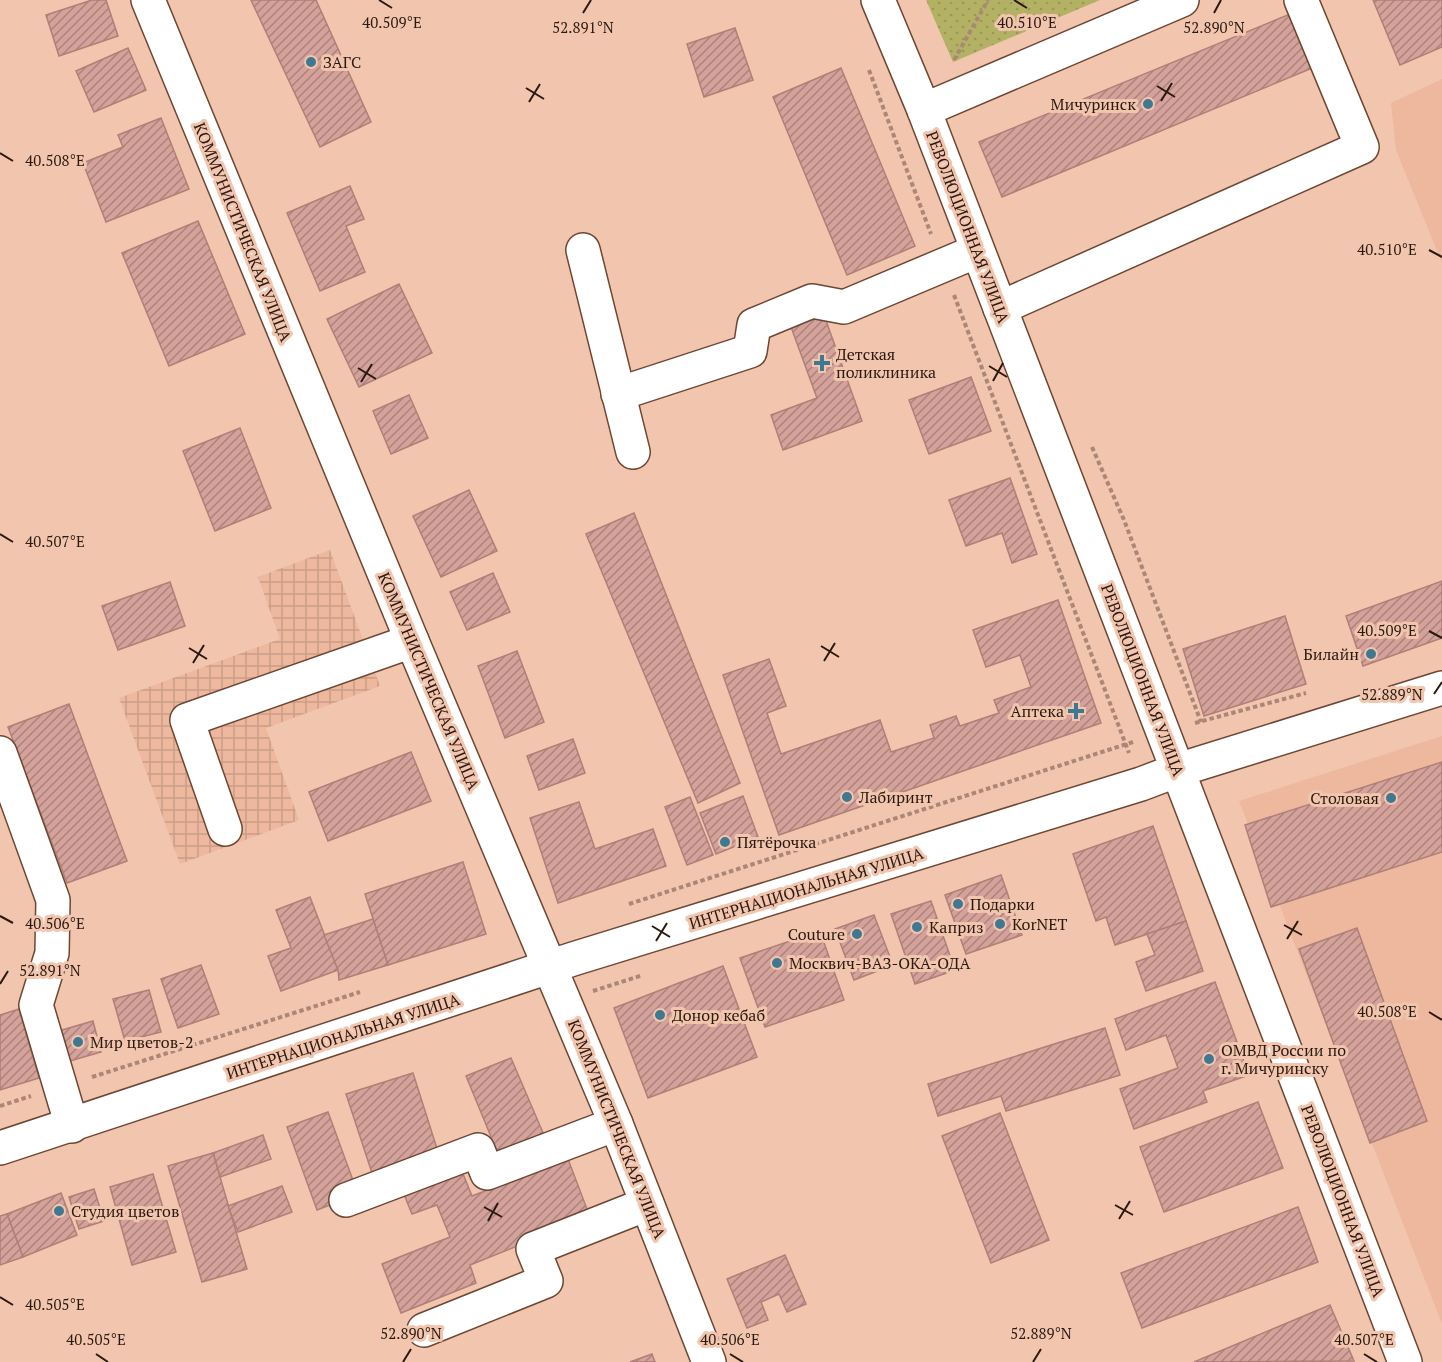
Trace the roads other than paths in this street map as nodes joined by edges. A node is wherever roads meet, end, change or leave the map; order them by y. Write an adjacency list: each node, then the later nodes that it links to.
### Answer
1 (148, 0): 11 (street, КОММУНИСТИЧЕСКАЯ УЛИЦА)
2 (878, 0): 5 (street, РЕВОЛЮЦИОННАЯ УЛИЦА)
3 (1182, 0): 5 (street)
4 (1301, 0): 8 (street)
5 (934, 106): 7 (street, РЕВОЛЮЦИОННАЯ УЛИЦА)
6 (582, 250): 9 (street)
7 (977, 251): 8 (street, РЕВОЛЮЦИОННАЯ УЛИЦА); 9 (street)
8 (1000, 308): 14 (street, РЕВОЛЮЦИОННАЯ УЛИЦА)
9 (618, 394): 10 (street)
10 (633, 452)
11 (412, 641): 15 (street); 16 (street, КОММУНИСТИЧЕСКАЯ УЛИЦА)
12 (1442, 688): 14 (street, ИНТЕРНАЦИОНАЛЬНАЯ УЛИЦА)
13 (0, 753): 18 (street)
14 (1178, 770): 16 (street, ИНТЕРНАЦИОНАЛЬНАЯ УЛИЦА); 24 (street, РЕВОЛЮЦИОННАЯ УЛИЦА)
15 (225, 829)
16 (551, 967): 17 (street, КОММУНИСТИЧЕСКАЯ УЛИЦА); 18 (street, ИНТЕРНАЦИОНАЛЬНАЯ УЛИЦА)
17 (616, 1124): 20 (street); 21 (street, КОММУНИСТИЧЕСКАЯ УЛИЦА)
18 (72, 1126): 19 (street, ИНТЕРНАЦИОНАЛЬНАЯ УЛИЦА)
19 (0, 1148)
20 (346, 1200)
21 (647, 1204): 22 (street); 23 (street, КОММУНИСТИЧЕСКАЯ УЛИЦА)
22 (424, 1330)
23 (709, 1362)
24 (1405, 1362)

